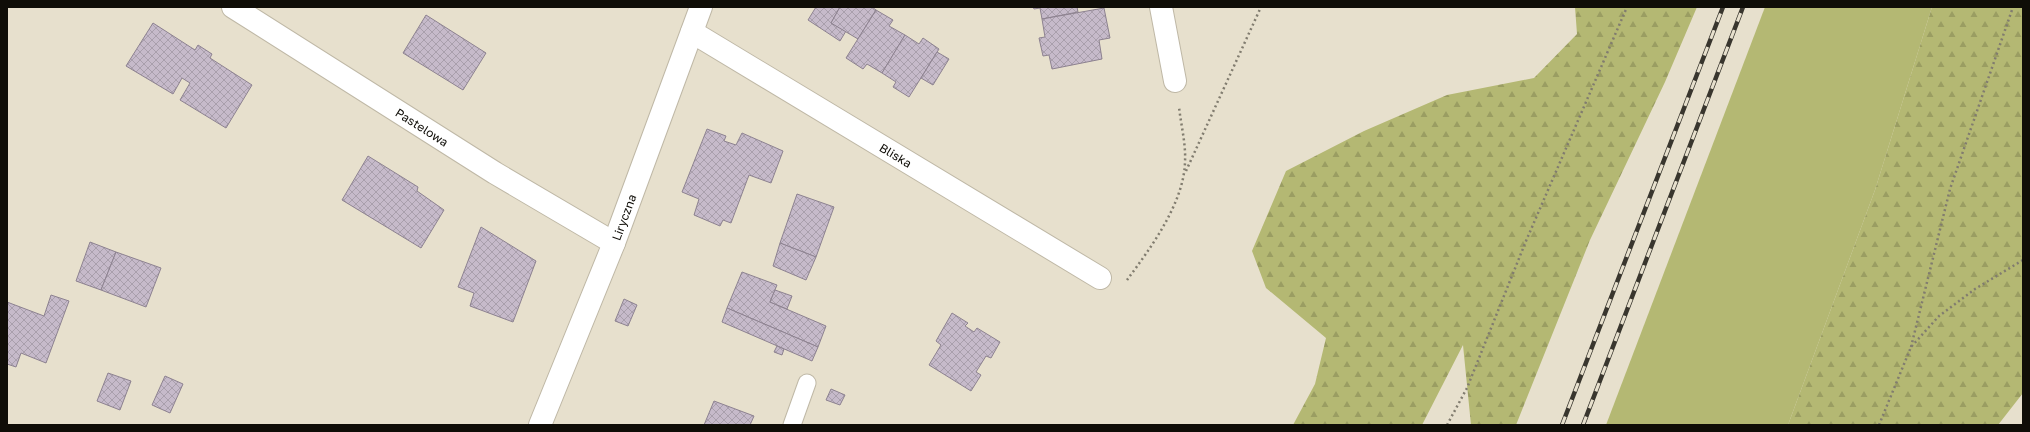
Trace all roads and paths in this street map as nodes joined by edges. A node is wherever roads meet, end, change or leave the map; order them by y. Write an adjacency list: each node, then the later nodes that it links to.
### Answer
1 (233, 7): 10 (street, Pastelowa)
2 (701, 7): 7 (street, Liryczna)
3 (1161, 7): 8 (street)
4 (1261, 7): 9 (path)
5 (1627, 7): 17 (path)
6 (2013, 7): 13 (path)
7 (692, 32): 10 (street, Liryczna); 12 (street, Bliska)
8 (1175, 81): 9 (path)
9 (1184, 174): 12 (path)
10 (614, 243): 15 (street, Liryczna)
11 (2023, 260): 13 (path)
12 (1100, 278)
13 (1911, 347): 18 (path)
14 (807, 382): 16 (lane)
15 (540, 425)
16 (792, 425)
17 (1447, 425)
18 (1879, 425)

